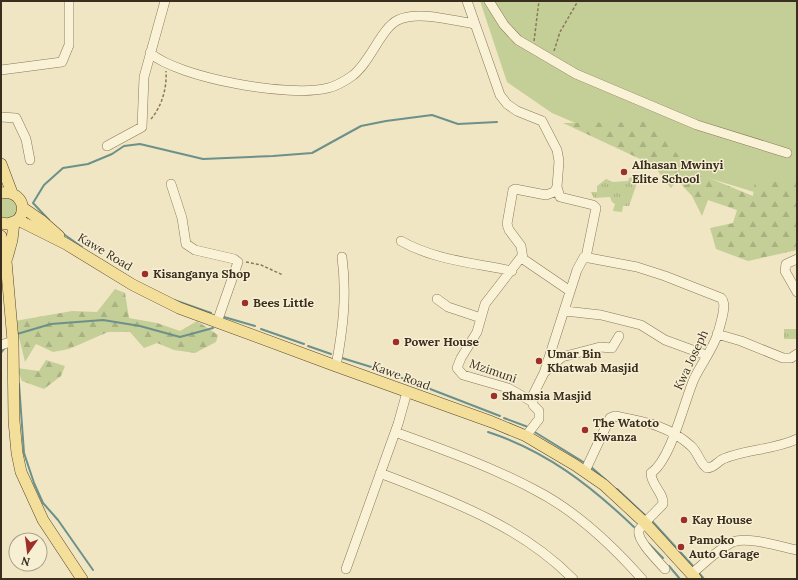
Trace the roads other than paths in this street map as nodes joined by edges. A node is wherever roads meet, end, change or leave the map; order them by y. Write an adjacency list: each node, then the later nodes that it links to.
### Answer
1 (68, 1): 7 (street)
2 (165, 1): 6 (street)
3 (467, 1): 5 (street)
4 (489, 1): 10 (street)
5 (475, 24): 6 (street); 14 (street)
6 (150, 53): 9 (street)
7 (1, 70)
8 (1, 117): 11 (street)
9 (107, 146)
10 (787, 153)
11 (30, 160)
12 (1, 164): 15 (main road, Kawe Road)
13 (171, 184): 33 (street)
14 (557, 187): 22 (street); 23 (street)
15 (7, 193): 16 (main road, Kawe Road)
16 (23, 208): 17 (main road); 21 (main road, Kawe Road)
17 (16, 221): 18 (main road); 21 (main road, Kawe Road); 26 (main road)
18 (1, 223)
19 (1, 236): 26 (main road)
20 (401, 241): 27 (street)
21 (66, 244): 33 (main road, Kawe Road)
22 (522, 256): 27 (street, Mzimuni); 28 (street)
23 (586, 257): 28 (street); 34 (street, Kwa Joseph)
24 (342, 258): 40 (street)
25 (797, 259): 29 (street)
26 (6, 261): 36 (main road)
27 (512, 271): 32 (street, Mzimuni)
28 (570, 291): 31 (street)
29 (797, 292)
30 (437, 299): 32 (street)
31 (565, 311): 39 (street); 41 (street)
32 (481, 318): 43 (street, Mzimuni)
33 (218, 322): 40 (main road, Kawe Road)
34 (717, 334): 38 (street); 39 (street, Kwa Joseph)
35 (619, 336): 41 (street)
36 (13, 341): 37 (street); 55 (main road)
37 (1, 345)
38 (797, 354)
39 (706, 355): 45 (street, Kwa Joseph)
40 (336, 366): 42 (main road, Kawe Road)
41 (544, 373): 43 (street)
42 (407, 392): 44 (street); 46 (main road, Kawe Road)
43 (531, 401): 46 (street)
44 (395, 432): 49 (street); 57 (street)
45 (674, 432): 47 (street); 48 (street); 50 (street, Kwa Joseph)
46 (526, 436): 48 (main road, Kawe Road)
47 (797, 439)
48 (585, 471): 50 (main road, Kawe Road)
49 (380, 473): 52 (street); 56 (street)
50 (645, 523): 53 (street); 54 (main road, Kawe Road)
51 (797, 550): 54 (street)
52 (346, 569)
53 (665, 569)
54 (693, 576)
55 (82, 579)
56 (573, 579)
57 (642, 579)

